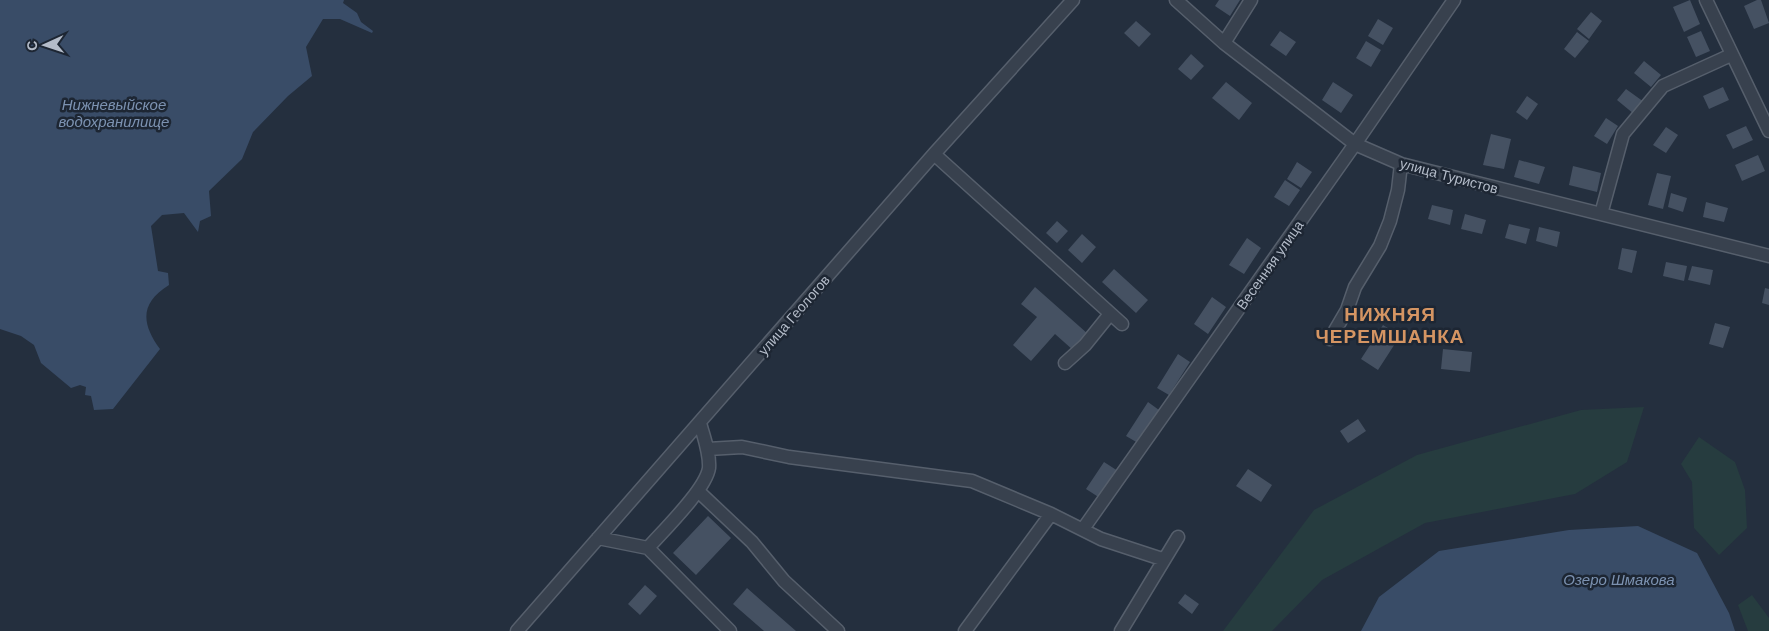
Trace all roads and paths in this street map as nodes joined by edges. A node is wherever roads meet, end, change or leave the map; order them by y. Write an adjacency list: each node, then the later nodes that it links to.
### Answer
1 (1073, 0): 10 (street, улица Геологов)
2 (1176, 0): 6 (street, улица Туристов)
3 (1251, 0): 6 (street)
4 (1454, 0): 9 (street, Весенняя улица)
5 (1706, 0): 7 (street)
6 (1224, 43): 9 (street, улица Туристов)
7 (1731, 55): 8 (street); 12 (street)
8 (1769, 132)
9 (1355, 144): 11 (street, улица Туристов); 22 (street, Весенняя улица)
10 (934, 154): 14 (street); 18 (street, улица Геологов)
11 (1401, 164): 12 (street, улица Туристов); 16 (street)
12 (1600, 214): 13 (street, улица Туристов)
13 (1769, 256)
14 (1110, 314): 15 (street); 17 (street)
15 (1122, 324)
16 (1330, 339)
17 (1065, 363)
18 (700, 423): 19 (street); 24 (street, улица Геологов)
19 (708, 449): 20 (street); 21 (street)
20 (698, 491): 25 (street); 29 (street)
21 (1051, 514): 22 (street); 30 (street)
22 (1083, 529): 26 (street)
23 (1178, 537): 26 (street)
24 (598, 538): 25 (street); 27 (street, улица Геологов)
25 (648, 548): 28 (street)
26 (1162, 559): 31 (street)
27 (517, 631)
28 (730, 631)
29 (838, 631)
30 (964, 631)
31 (1121, 631)

